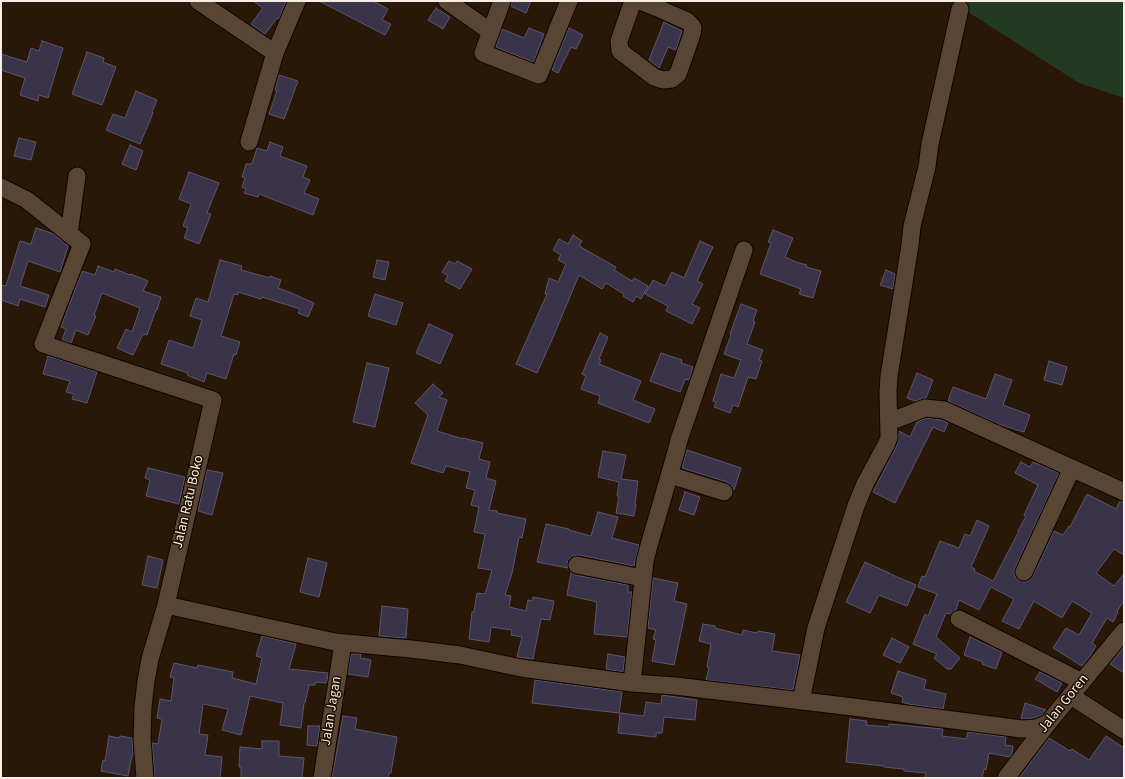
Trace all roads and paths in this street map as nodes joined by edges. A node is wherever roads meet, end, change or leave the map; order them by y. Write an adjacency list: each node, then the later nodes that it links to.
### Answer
1 (198, 1): 11 (street)
2 (297, 1): 11 (street)
3 (447, 1): 10 (street)
4 (502, 1): 10 (street)
5 (569, 1): 10 (street)
6 (633, 1): 8 (street)
7 (640, 1): 8 (street)
8 (664, 5)
9 (960, 9): 17 (street)
10 (491, 32)
11 (275, 53): 12 (street)
12 (249, 142)
13 (77, 176): 15 (street)
14 (1, 187): 15 (street)
15 (68, 234): 25 (street, Jalan Ratu Boko)
16 (744, 250): 19 (street)
17 (889, 422): 18 (street); 32 (street)
18 (1072, 468): 21 (street); 23 (street)
19 (670, 475): 20 (street); 24 (street)
20 (724, 492)
21 (1124, 492)
22 (577, 564): 24 (street)
23 (1024, 572)
24 (643, 578): 30 (street)
25 (166, 605): 28 (street); 37 (street, Jalan Ratu Boko)
26 (959, 619): 29 (street)
27 (1124, 631): 29 (street, Jalan Goren)
28 (343, 643): 30 (street); 38 (street, Jalan Jagan)
29 (1082, 682): 31 (street, Jalan Goren)
30 (632, 683): 32 (street)
31 (1071, 696): 33 (street, Jalan Goren); 35 (street)
32 (801, 701): 34 (street)
33 (1048, 724): 34 (street); 36 (street, Jalan Goren)
34 (1022, 729): 36 (street)
35 (1124, 730)
36 (1028, 750): 39 (street, Jalan Goren)
37 (145, 778)
38 (322, 778)
39 (1006, 778)

